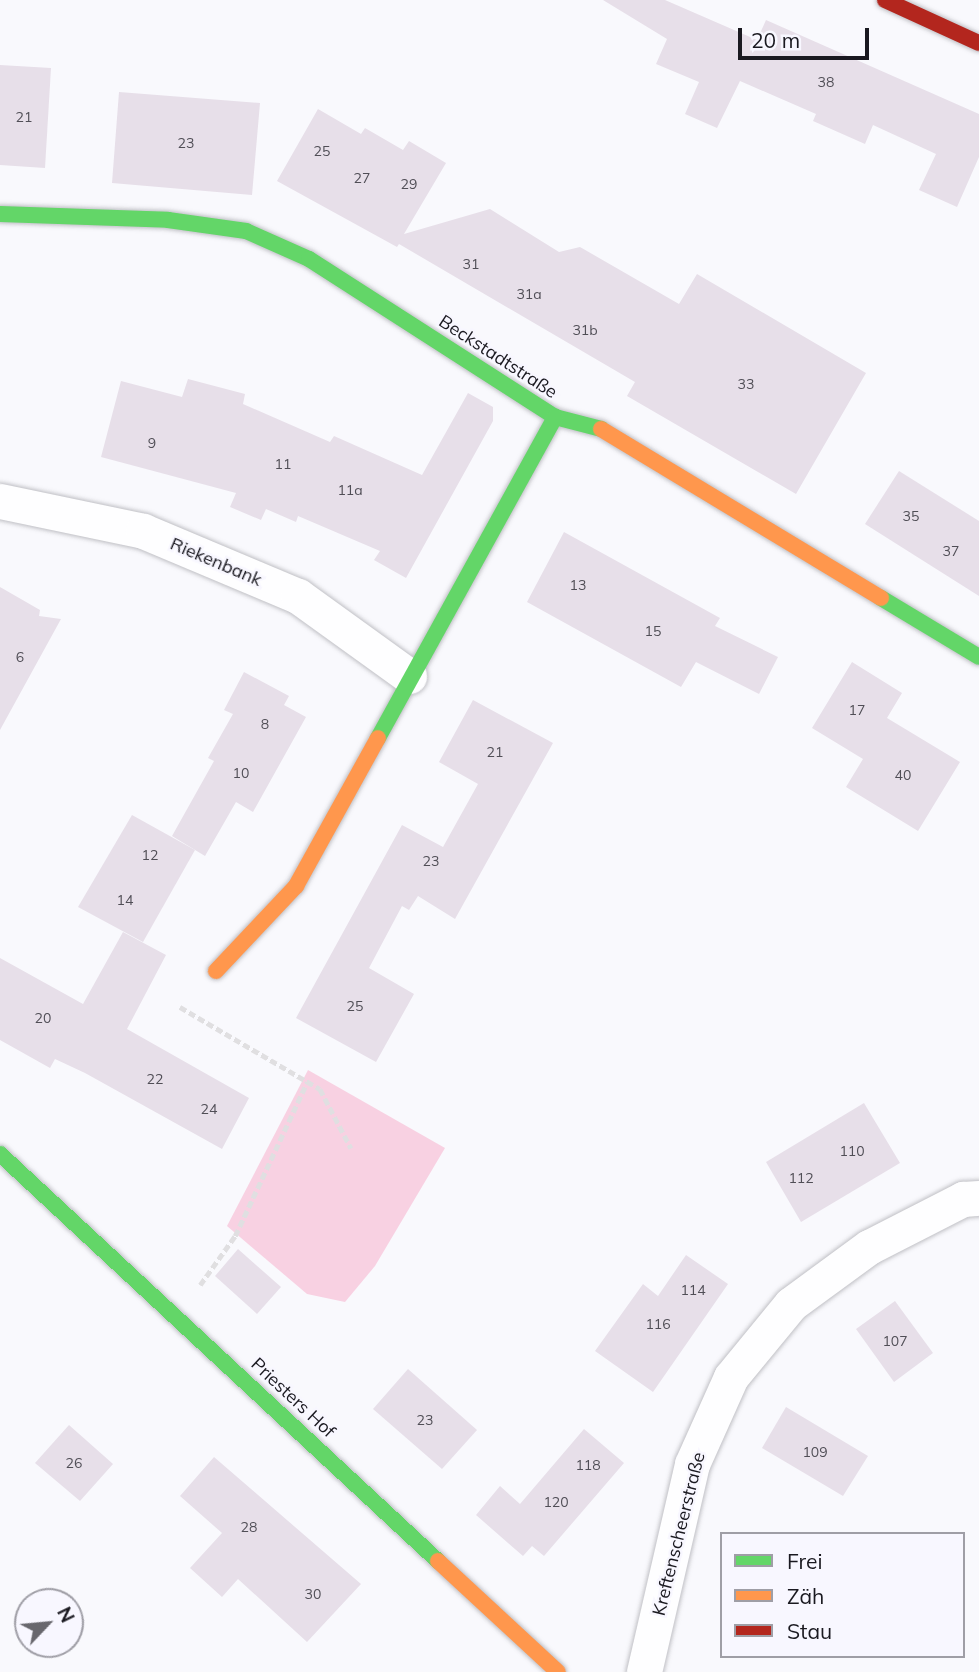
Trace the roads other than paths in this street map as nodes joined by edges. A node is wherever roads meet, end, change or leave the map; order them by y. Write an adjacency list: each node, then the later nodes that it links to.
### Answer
1 (885, 0): 2 (street)
2 (979, 43)
3 (0, 214): 4 (street, Beckstadtstraße)
4 (555, 416): 6 (street, Beckstadtstraße); 7 (street)
5 (0, 501): 7 (street, Riekenbank)
6 (979, 657)
7 (409, 676): 8 (street)
8 (216, 971)
9 (0, 1154): 11 (street, Priesters Hof)
10 (979, 1198): 12 (street, Kreftenscheerstraße)
11 (558, 1672)
12 (644, 1672)

